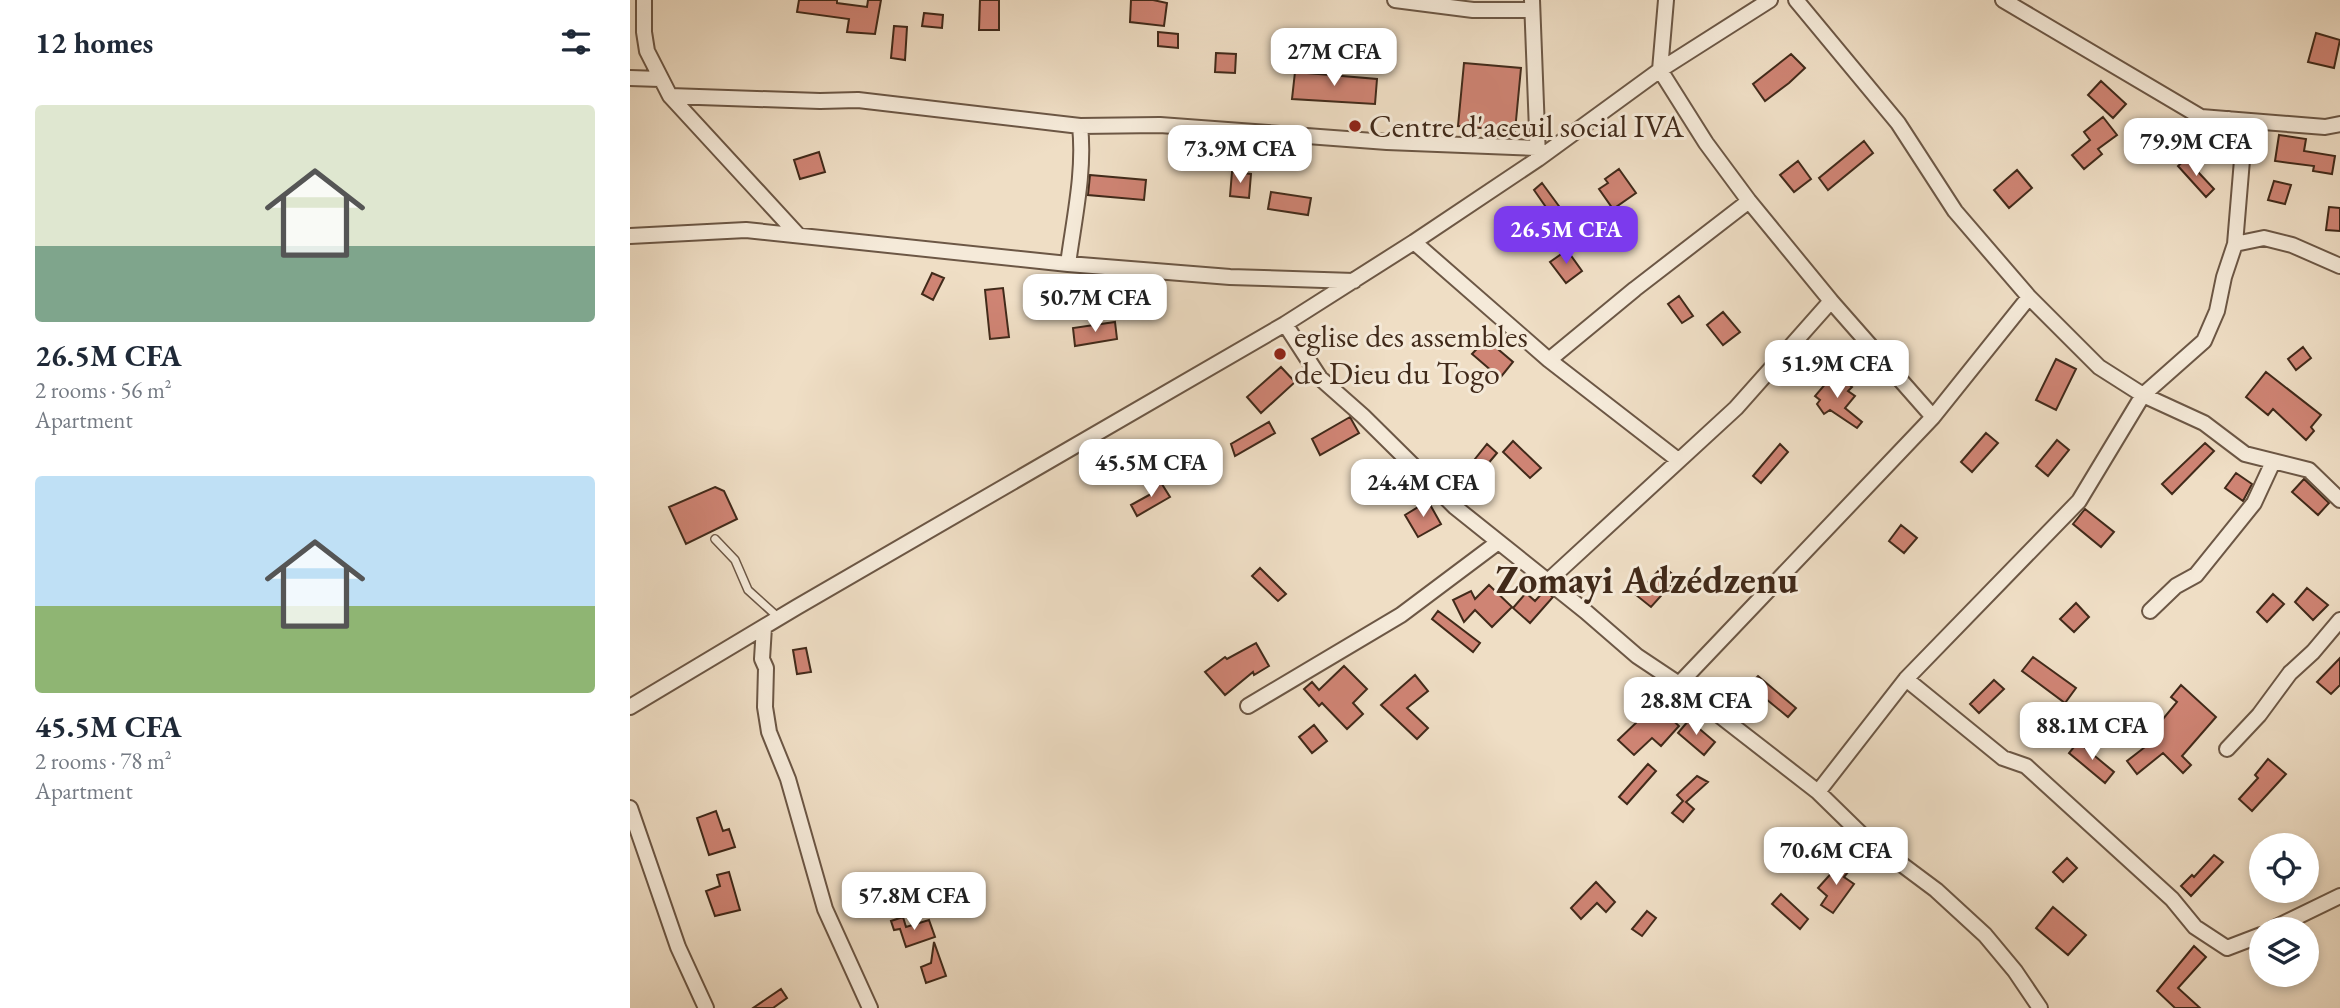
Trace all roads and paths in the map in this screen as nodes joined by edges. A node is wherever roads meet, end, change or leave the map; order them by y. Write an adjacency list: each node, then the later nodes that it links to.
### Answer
1 (644, 0): 10 (street)
2 (1395, 0): 7 (street)
3 (1666, 0): 8 (street)
4 (1770, 0): 8 (street)
5 (1796, 0): 24 (street)
6 (2003, 0): 12 (street)
7 (1532, 5): 15 (street)
8 (1660, 70): 15 (street); 16 (street)
9 (630, 78): 10 (street)
10 (660, 79): 11 (street)
11 (670, 96): 14 (street); 17 (street)
12 (2229, 119): 13 (street); 20 (street)
13 (2340, 124)
14 (1080, 126): 15 (street); 21 (street)
15 (1537, 153): 19 (street)
16 (1749, 201): 25 (street); 27 (street)
17 (798, 235): 18 (street); 21 (street)
18 (630, 236)
19 (1415, 242): 23 (street); 27 (street)
20 (2235, 244): 22 (street); 28 (street)
21 (1068, 264): 23 (street)
22 (2340, 266)
23 (1354, 281): 26 (street)
24 (2029, 297): 28 (street); 29 (street)
25 (1831, 301): 29 (street); 30 (street)
26 (1285, 324): 34 (street); 37 (street)
27 (1549, 360): 30 (street)
28 (2143, 395): 31 (street); 40 (street)
29 (1933, 417): 41 (street)
30 (1678, 460): 35 (street)
31 (2273, 462): 32 (street); 36 (street)
32 (2340, 500)
33 (715, 540): 37 (lane)
34 (1497, 543): 35 (street); 42 (street)
35 (1548, 581): 41 (street)
36 (2150, 611)
37 (779, 618): 39 (street)
38 (2340, 620): 44 (street)
39 (764, 627): 43 (street); 51 (street)
40 (1906, 679): 45 (street); 49 (street)
41 (1679, 684): 45 (street)
42 (1248, 706)
43 (630, 707)
44 (2227, 749)
45 (1818, 792): 52 (street)
46 (630, 808): 50 (street)
47 (2340, 896): 48 (street)
48 (2297, 917)
49 (2249, 940)
50 (706, 1008)
51 (870, 1008)
52 (2040, 1008)

